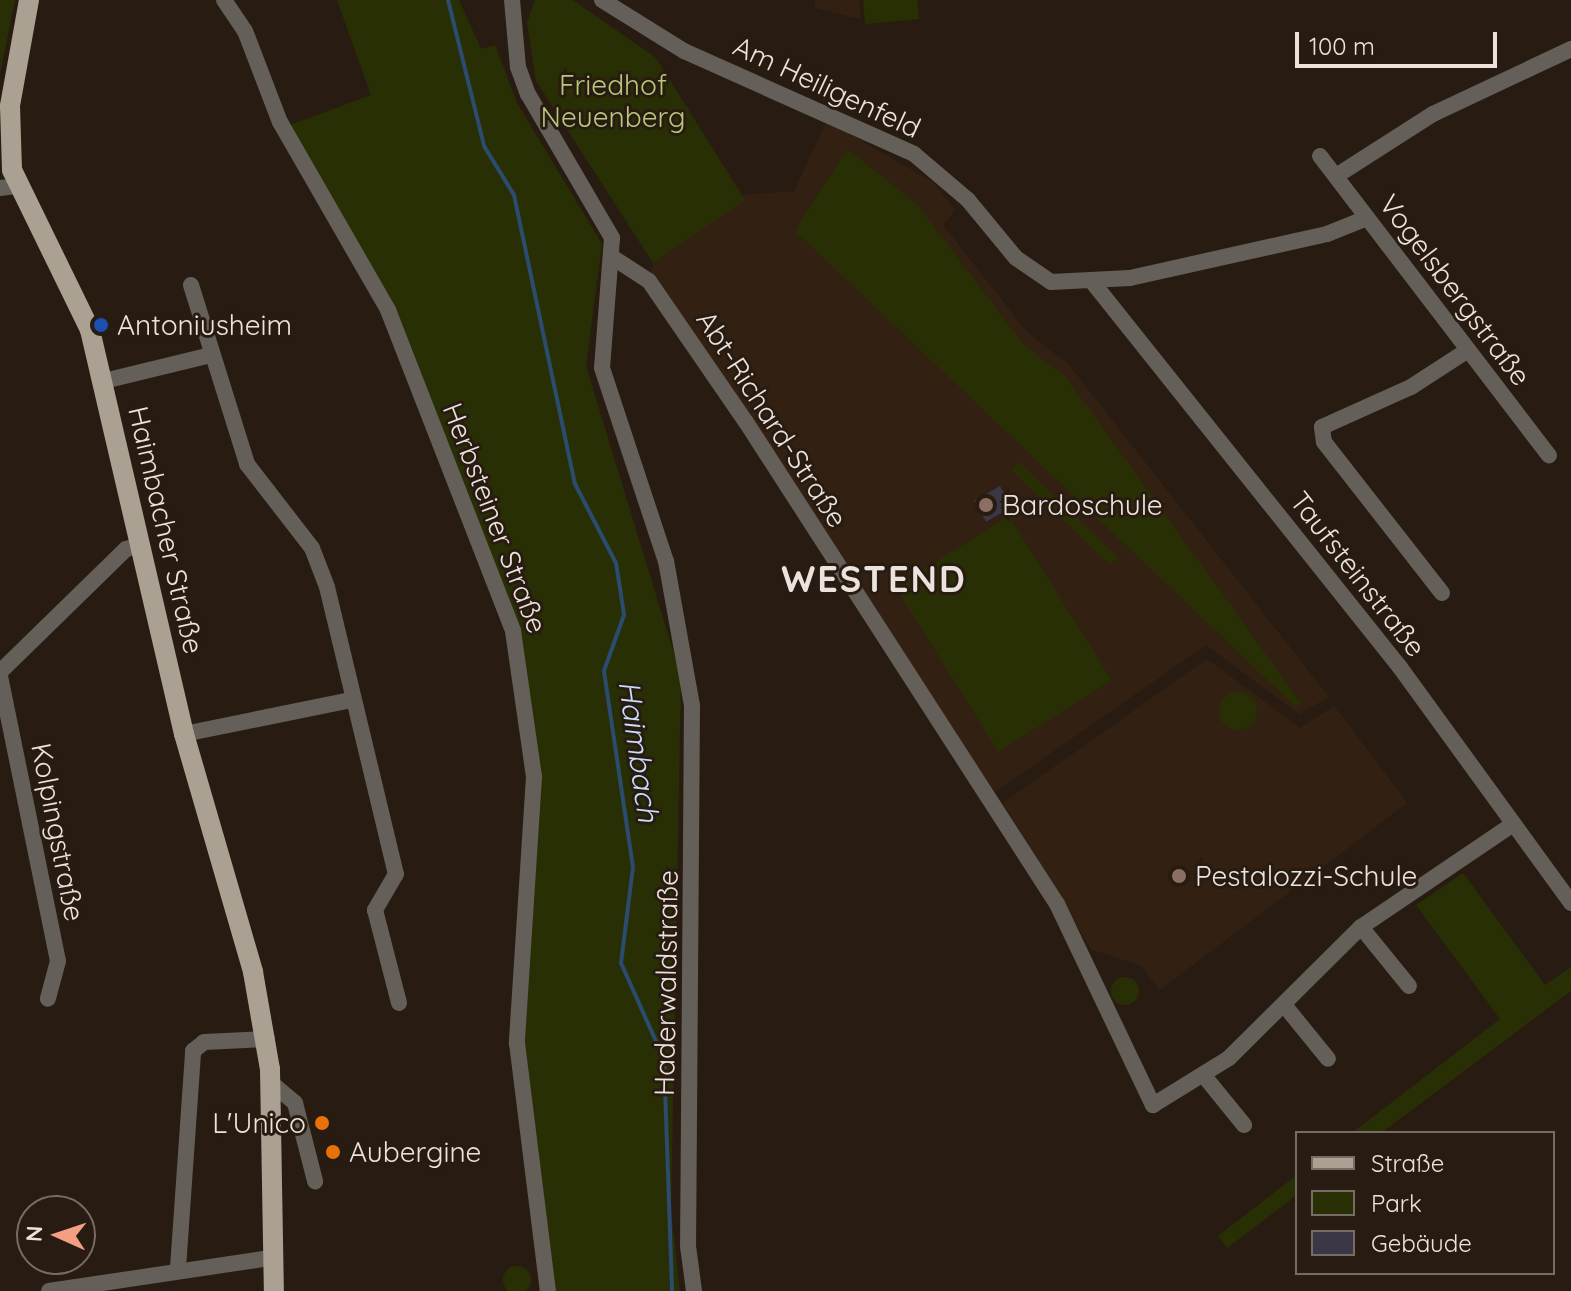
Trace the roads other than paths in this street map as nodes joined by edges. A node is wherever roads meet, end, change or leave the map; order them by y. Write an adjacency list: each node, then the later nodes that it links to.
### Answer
1 (29, 0): 7 (main road, Haimbacher Straße)
2 (224, 0): 40 (street, Herbsteiner Straße)
3 (605, 1): 12 (street, Am Heiligenfeld)
4 (514, 4): 11 (street)
5 (1571, 49): 8 (street)
6 (1320, 156): 8 (street, Vogelsbergstraße)
7 (5, 159): 9 (main road, Haimbacher Straße)
8 (1336, 176): 10 (street, Vogelsbergstraße)
9 (8, 187): 16 (main road, Haimbacher Straße)
10 (1367, 218): 12 (street, Am Heiligenfeld); 14 (street, Vogelsbergstraße)
11 (615, 259): 32 (street, Abt-Richard-Straße); 41 (street, Haderwaldstraße)
12 (1094, 284): 23 (street, Taufsteinstraße)
13 (191, 285): 15 (street)
14 (1468, 350): 17 (street, Vogelsbergstraße); 19 (street)
15 (211, 355): 16 (street); 21 (street)
16 (104, 381): 18 (main road, Haimbacher Straße)
17 (1549, 456)
18 (141, 545): 20 (street); 22 (main road, Haimbacher Straße)
19 (1442, 593)
20 (0, 674): 27 (street, Kolpingstraße)
21 (351, 700): 22 (street); 28 (street)
22 (184, 734): 30 (main road, Haimbacher Straße)
23 (1513, 824): 24 (street, Taufsteinstraße); 25 (street)
24 (1571, 903)
25 (1361, 927): 26 (street); 29 (street)
26 (1409, 986)
27 (48, 999)
28 (399, 1003)
29 (1285, 1006): 31 (street); 32 (street)
30 (267, 1039): 33 (main road, Haimbacher Straße); 37 (street)
31 (1328, 1059)
32 (1205, 1077): 34 (street)
33 (270, 1082): 35 (street); 36 (main road, Haimbacher Straße)
34 (1244, 1125)
35 (315, 1181)
36 (271, 1258): 37 (street); 39 (main road, Haimbacher Straße)
37 (178, 1268): 38 (street)
38 (49, 1291)
39 (274, 1291)
40 (548, 1291)
41 (694, 1291)

